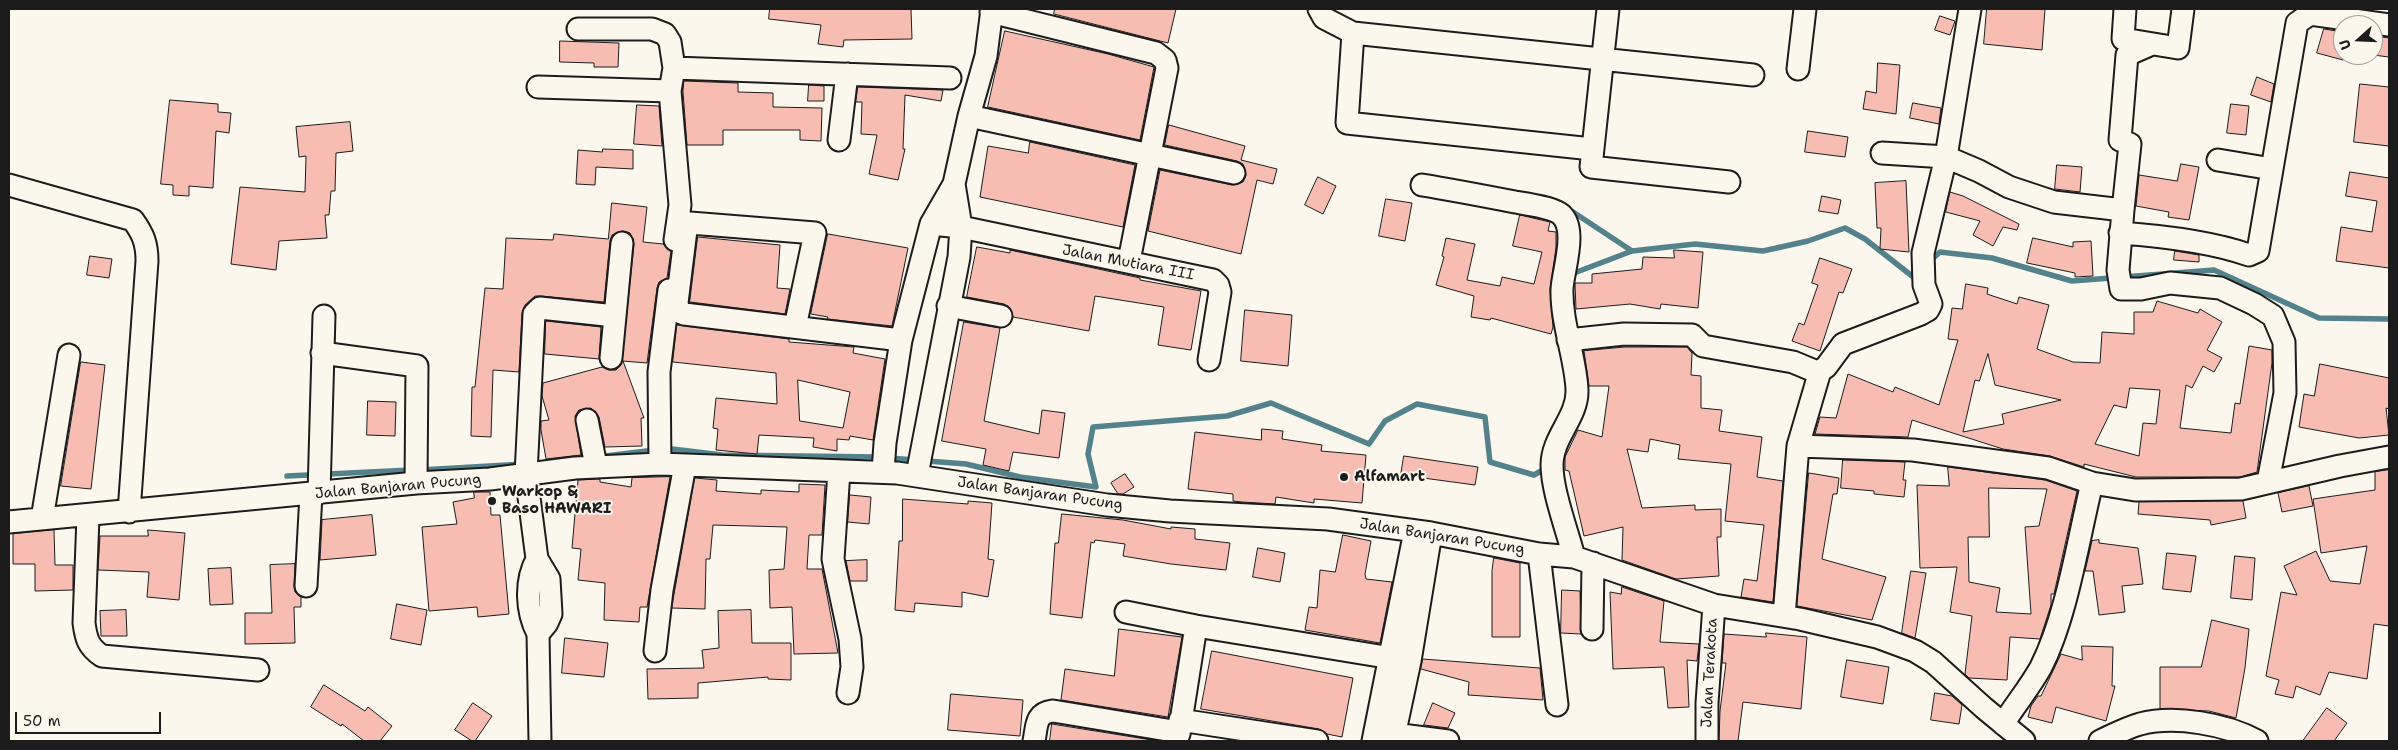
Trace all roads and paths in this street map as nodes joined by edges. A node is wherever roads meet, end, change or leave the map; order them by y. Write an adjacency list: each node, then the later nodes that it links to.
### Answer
1 (1319, 9): 10 (street)
2 (1608, 9): 12 (street)
3 (1804, 9): 14 (street)
4 (1970, 9): 25 (street)
5 (2125, 9): 11 (street)
6 (2182, 9): 11 (street)
7 (991, 11): 20 (street); 24 (street)
8 (2389, 25): 27 (street)
9 (578, 29): 13 (street)
10 (1353, 33): 12 (street); 22 (street)
11 (2152, 44): 33 (street)
12 (1602, 59): 16 (street); 22 (street)
13 (674, 68): 15 (street); 19 (street)
14 (1798, 69)
15 (847, 74): 17 (street); 21 (street)
16 (1753, 75)
17 (950, 78)
18 (538, 87): 19 (street)
19 (670, 91): 53 (street)
20 (969, 116): 24 (street); 30 (street)
21 (839, 140)
22 (1592, 149): 29 (street)
23 (1882, 153): 25 (street)
24 (1151, 155): 28 (street); 38 (street)
25 (1946, 157): 33 (street); 50 (street)
26 (2218, 160): 27 (street)
27 (2272, 170): 36 (street)
28 (1234, 173)
29 (1729, 182)
30 (954, 184): 34 (street); 35 (street)
31 (9, 185): 65 (street)
32 (1422, 185): 45 (street)
33 (2123, 210): 36 (street)
34 (931, 224): 35 (street, Jalan Mutiara III); 44 (street)
35 (961, 227): 38 (street, Jalan Mutiara III); 39 (street)
36 (2120, 233): 62 (street)
37 (622, 243): 41 (street)
38 (1129, 261): 49 (street, Jalan Mutiara III)
39 (948, 306): 42 (street); 56 (street)
40 (324, 316): 46 (street)
41 (615, 316): 48 (street); 58 (street)
42 (1001, 316)
43 (795, 327): 43 (street); 44 (street)
44 (901, 340): 59 (street)
45 (1568, 340): 50 (street); 71 (street)
46 (322, 353): 60 (street); 63 (street)
47 (69, 356): 67 (street)
48 (611, 358)
49 (1209, 360)
50 (1820, 371): 52 (street)
51 (587, 420): 55 (street)
52 (1798, 446): 64 (street); 75 (street)
53 (660, 454): 55 (street, Jalan Banjaran Pucung); 57 (street, Jalan Banjaran Pucung)
54 (2389, 457): 62 (street)
55 (595, 459): 58 (street, Jalan Banjaran Pucung)
56 (918, 463): 59 (street, Jalan Banjaran Pucung); 69 (street, Jalan Banjaran Pucung)
57 (685, 465): 61 (street, Jalan Banjaran Pucung); 78 (street)
58 (526, 466): 60 (street, Jalan Banjaran Pucung); 87 (street)
59 (884, 470): 61 (street, Jalan Banjaran Pucung)
60 (416, 471): 63 (street, Jalan Banjaran Pucung)
61 (839, 471): 82 (street)
62 (2268, 482): 64 (street)
63 (316, 483): 65 (street, Jalan Banjaran Pucung); 72 (street)
64 (2092, 484): 84 (street)
65 (129, 512): 66 (street, Jalan Banjaran Pucung)
66 (88, 516): 67 (street, Jalan Banjaran Pucung); 81 (street)
67 (42, 519): 68 (street, Jalan Banjaran Pucung)
68 (9, 522)
69 (1423, 532): 70 (street, Jalan Banjaran Pucung); 79 (street); 80 (street)
70 (1539, 554): 71 (street, Jalan Banjaran Pucung); 83 (street)
71 (1584, 560): 73 (street, Jalan Banjaran Pucung); 77 (street)
72 (306, 586)
73 (1714, 605): 75 (street, Jalan Banjaran Pucung); 92 (street, Jalan Terakota)
74 (1126, 612): 76 (street)
75 (1784, 616): 84 (street, Jalan Banjaran Pucung)
76 (1196, 626): 79 (street); 85 (street)
77 (1592, 629)
78 (655, 651)
79 (1389, 658): 80 (street); 90 (street)
80 (1410, 661): 86 (street)
81 (258, 670)
82 (848, 693)
83 (1557, 705)
84 (2003, 724): 93 (street, Jalan Banjaran Pucung)
85 (1179, 731): 88 (street); 89 (street)
86 (1394, 738): 91 (street)
87 (540, 741)
88 (1034, 741)
89 (1317, 741)
90 (1373, 741)
91 (1448, 741)
92 (1707, 741)
93 (2024, 741)
94 (2100, 741): 95 (street)
95 (2258, 741)

